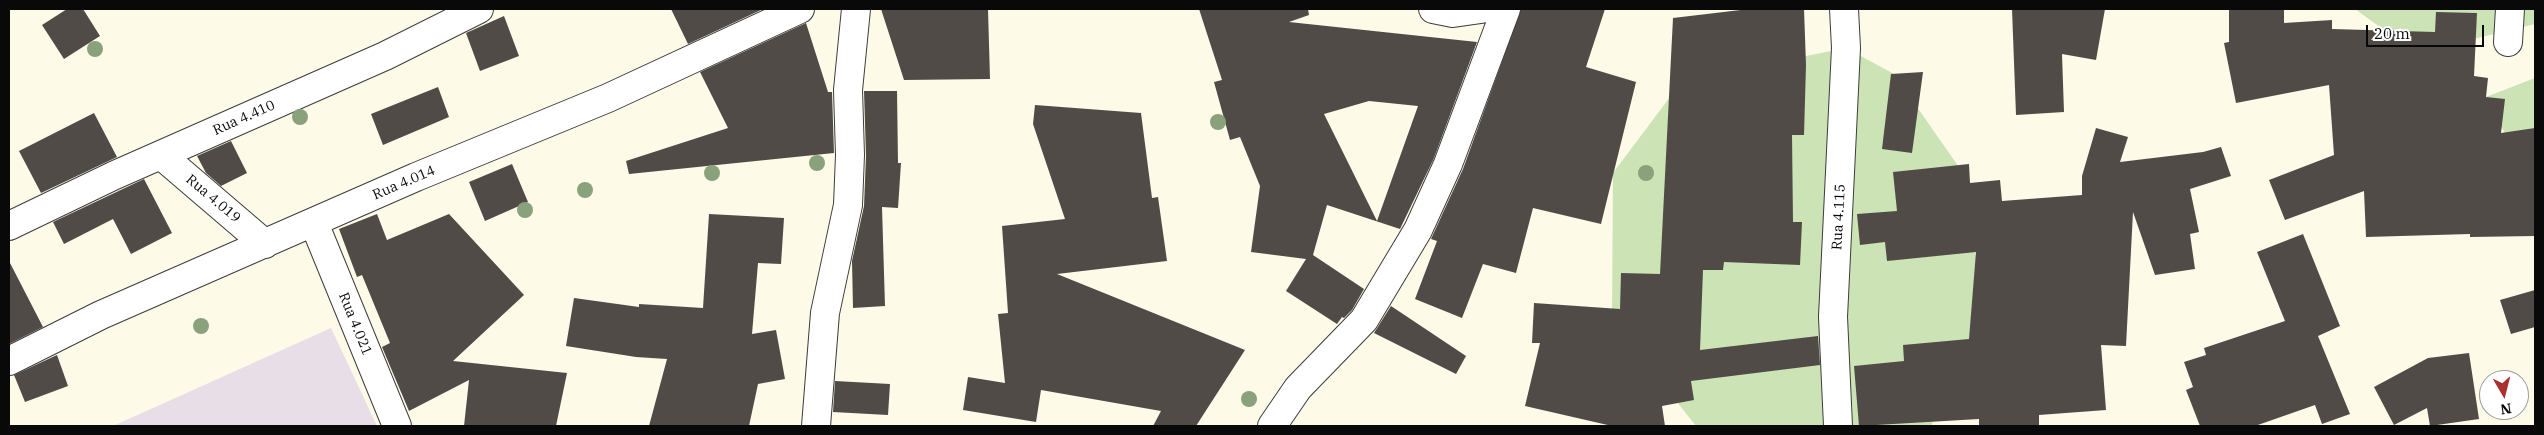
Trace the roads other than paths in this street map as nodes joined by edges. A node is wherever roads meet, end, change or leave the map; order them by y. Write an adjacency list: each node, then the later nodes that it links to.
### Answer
1 (479, 9): 10 (street, Rua 4.410)
2 (800, 9): 11 (street, Rua 4.014)
3 (856, 9): 16 (street)
4 (1433, 9): 5 (street)
5 (1481, 9)
6 (1506, 9): 17 (street)
7 (1844, 9): 18 (street, Rua 4.115)
8 (2510, 9): 9 (street)
9 (2508, 42)
10 (161, 155): 12 (street, Rua 4.410); 13 (street, Rua 4.019)
11 (314, 222): 13 (street, Rua 4.014); 15 (street, Rua 4.021)
12 (9, 226)
13 (265, 244): 14 (street, Rua 4.014)
14 (9, 361)
15 (397, 426)
16 (816, 426)
17 (1272, 426)
18 (1838, 426)

